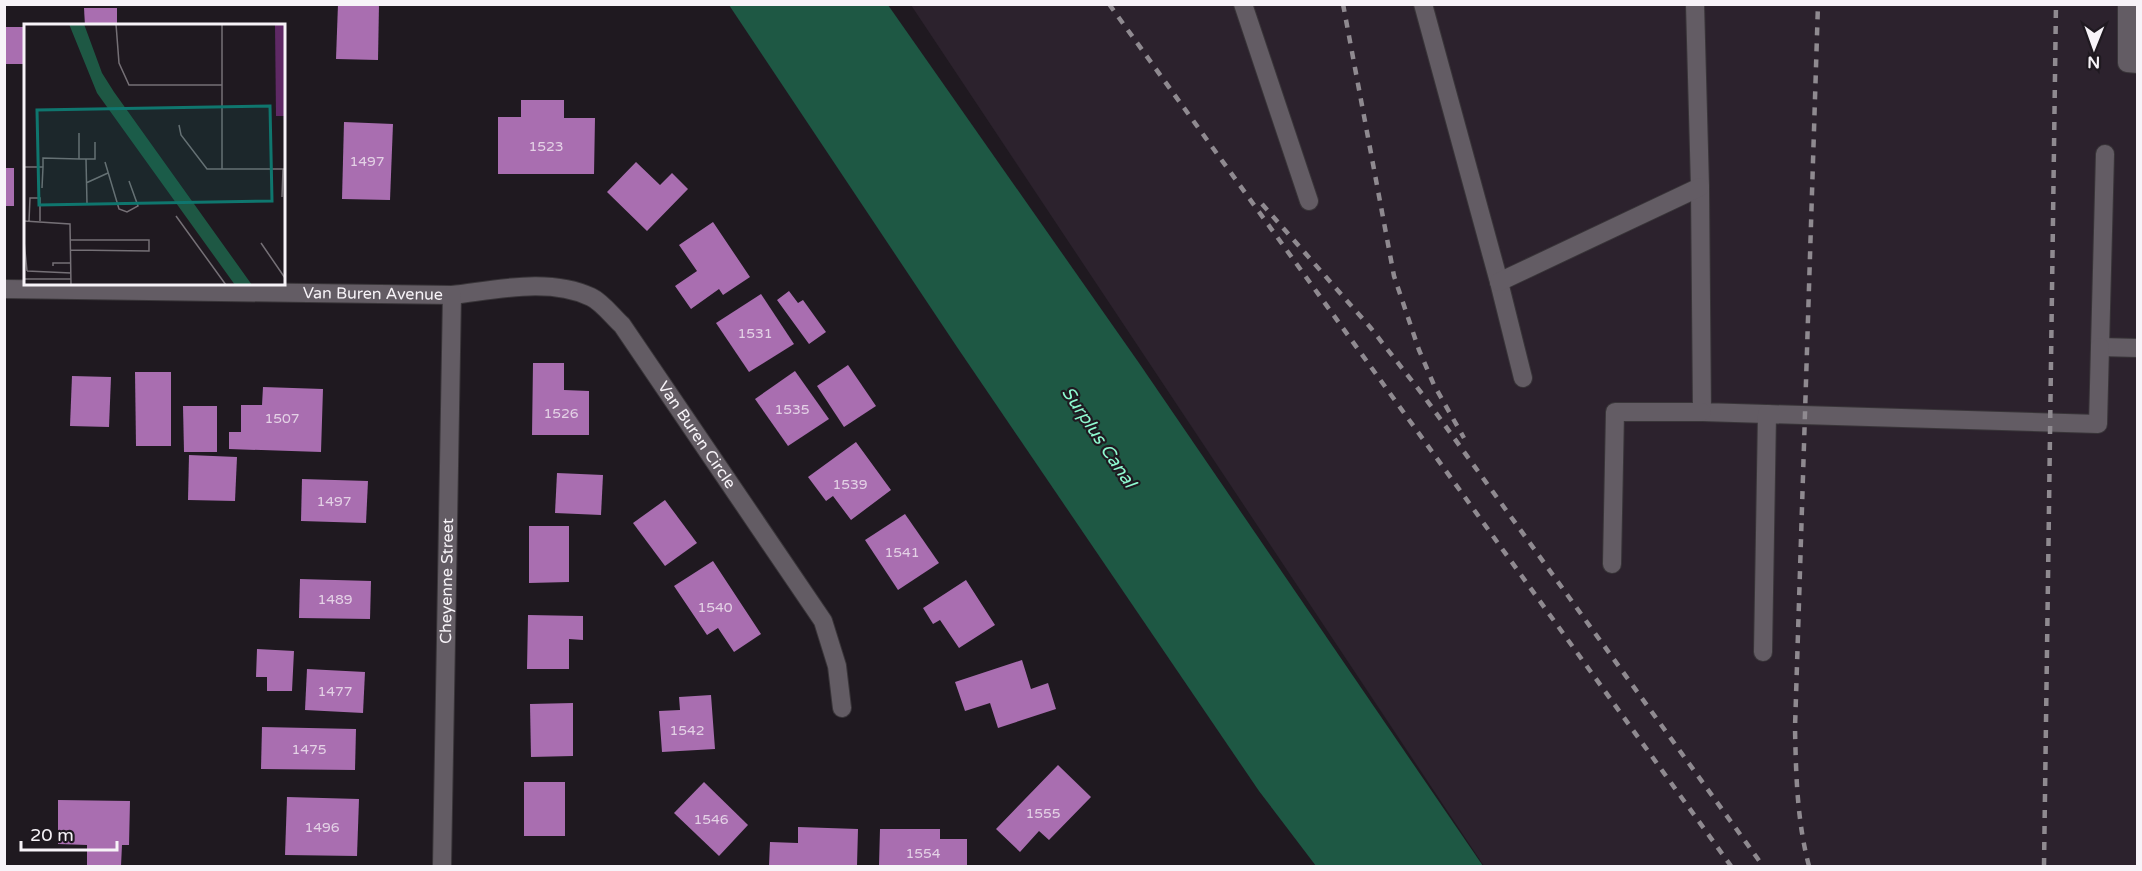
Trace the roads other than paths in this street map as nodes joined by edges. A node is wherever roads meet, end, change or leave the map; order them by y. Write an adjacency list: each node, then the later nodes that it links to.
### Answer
1 (1243, 4): 8 (street)
2 (1423, 4): 9 (street)
3 (1695, 4): 7 (street)
4 (2127, 4): 5 (street)
5 (2138, 64)
6 (2105, 154): 12 (street)
7 (1700, 187): 9 (street); 15 (street)
8 (1308, 201)
9 (1499, 282): 14 (street)
10 (4, 289): 11 (street, Van Buren Avenue)
11 (452, 295): 19 (street, Van Buren Circle); 20 (street, Cheyenne Street)
12 (2100, 347): 13 (street); 16 (street)
13 (2138, 348)
14 (1523, 378)
15 (1702, 412): 16 (street); 17 (street)
16 (1767, 414): 18 (street)
17 (1612, 564)
18 (1763, 652)
19 (842, 708)
20 (442, 867)

